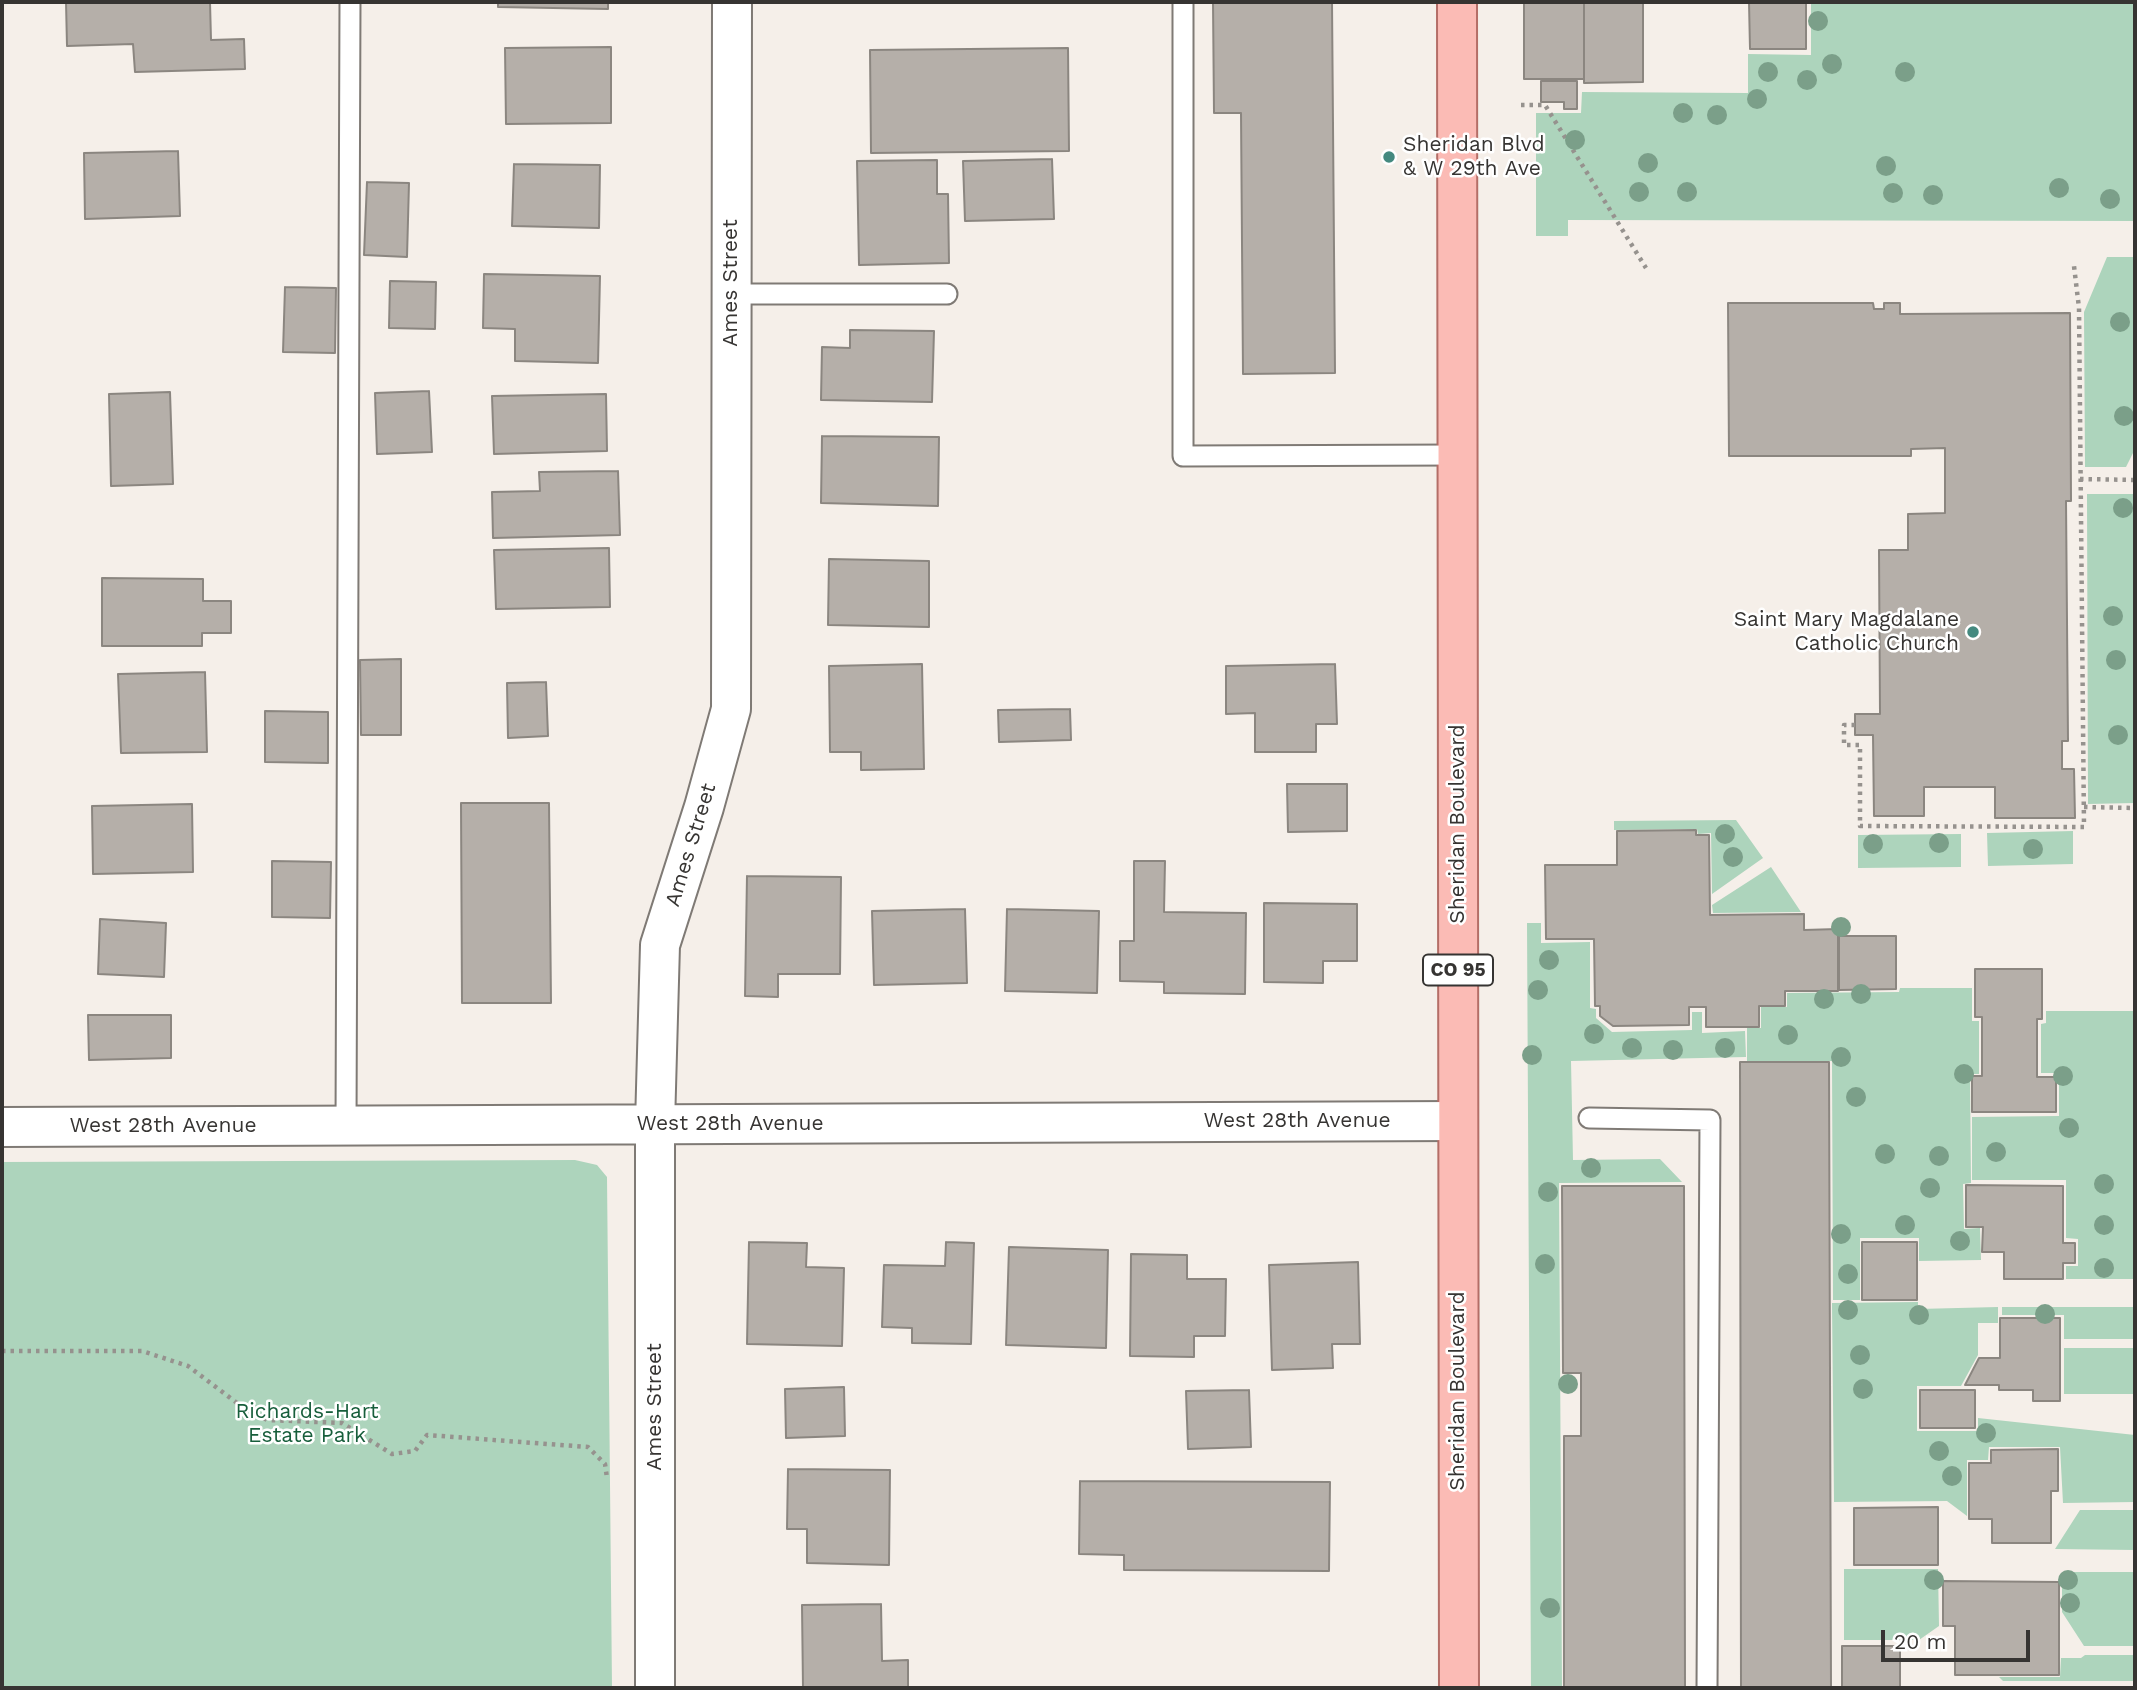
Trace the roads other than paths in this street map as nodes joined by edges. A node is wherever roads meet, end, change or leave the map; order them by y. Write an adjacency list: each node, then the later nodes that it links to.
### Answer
1 (349, 2): 11 (lane)
2 (732, 2): 5 (street, Ames Street)
3 (1183, 2): 7 (lane)
4 (1457, 2): 7 (main road, Sheridan Boulevard / CO 95)
5 (731, 294): 6 (lane); 10 (street, Ames Street)
6 (947, 294)
7 (1457, 455): 9 (main road, Sheridan Boulevard / CO 95)
8 (1589, 1118): 15 (lane)
9 (1458, 1121): 10 (street, West 28th Avenue); 14 (main road, Sheridan Boulevard / CO 95)
10 (655, 1124): 11 (street, West 28th Avenue); 13 (street, Ames Street)
11 (346, 1126): 12 (street, West 28th Avenue)
12 (2, 1127)
13 (656, 1688)
14 (1459, 1688)
15 (1707, 1688)

